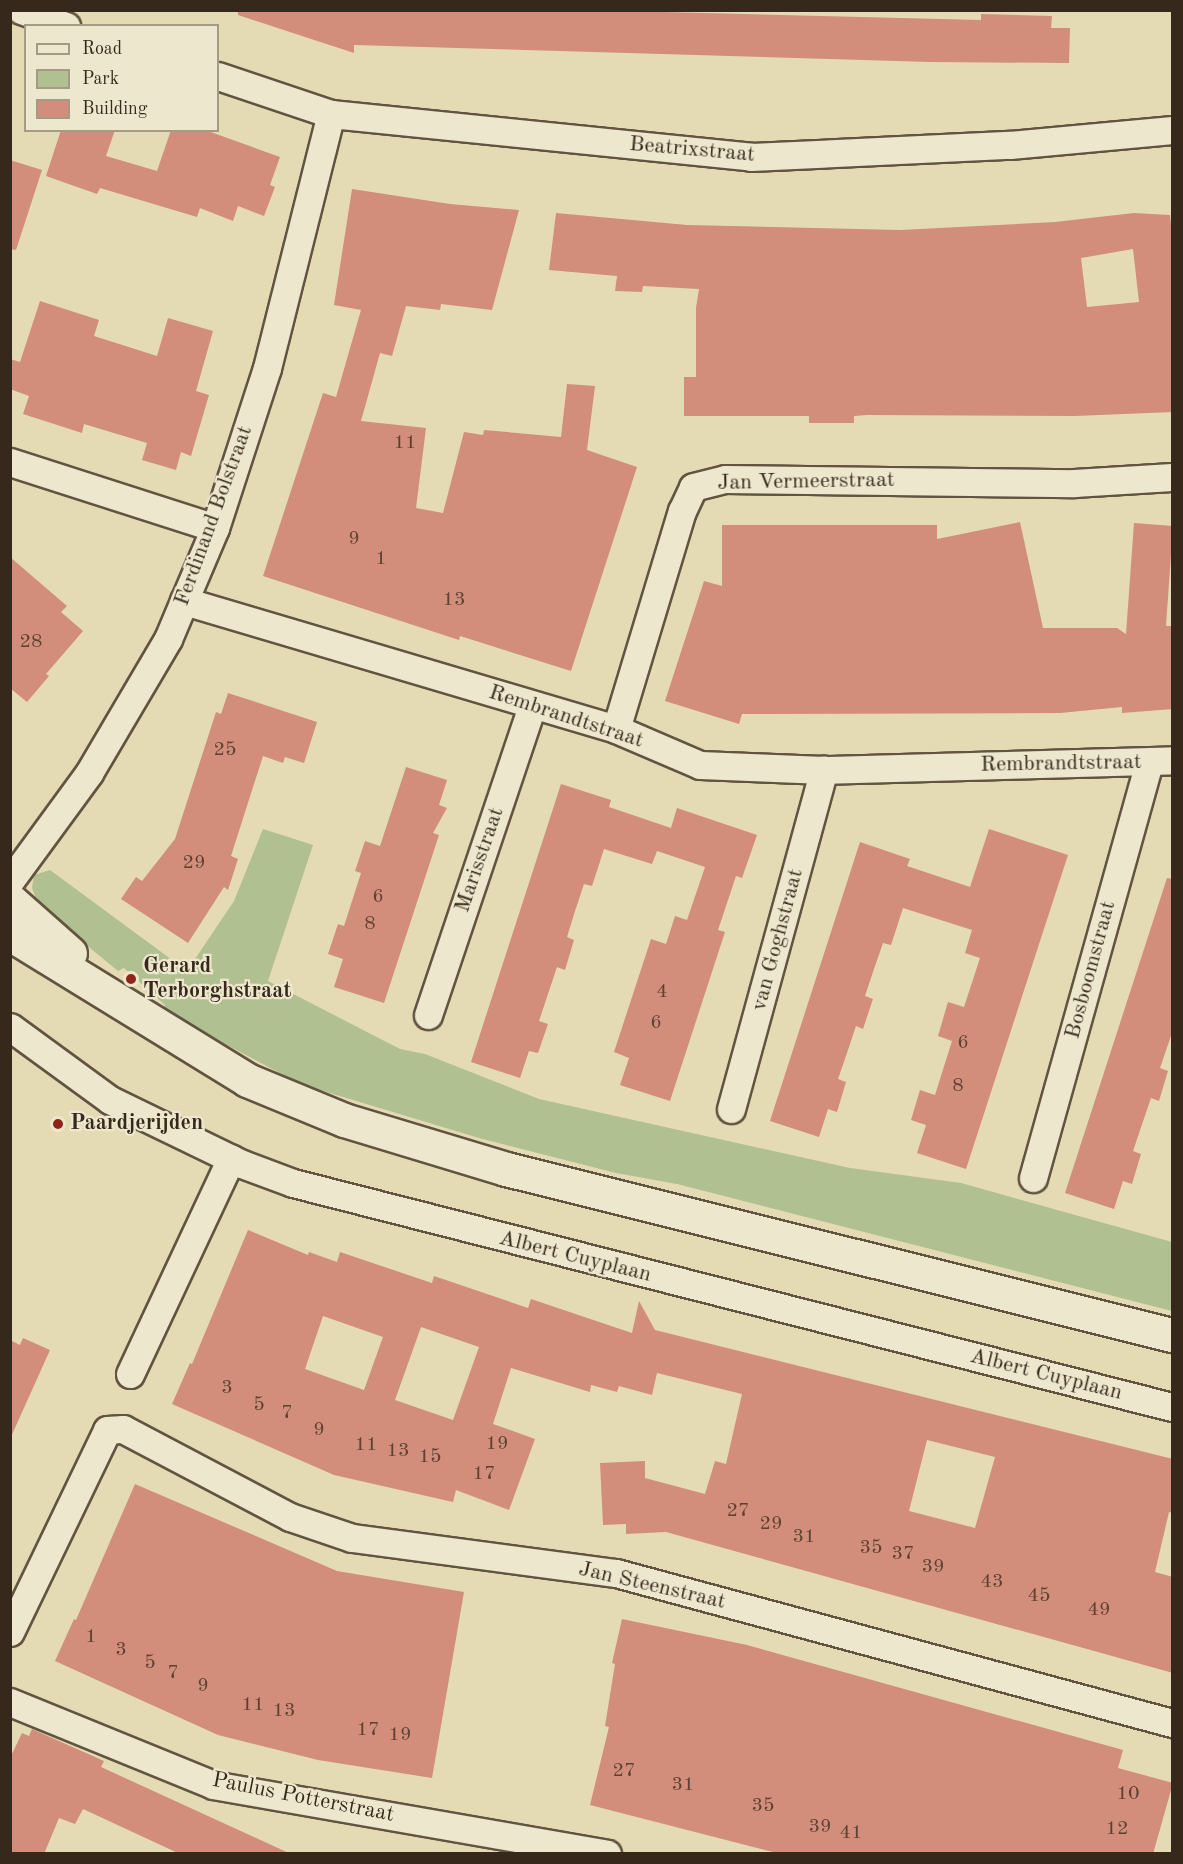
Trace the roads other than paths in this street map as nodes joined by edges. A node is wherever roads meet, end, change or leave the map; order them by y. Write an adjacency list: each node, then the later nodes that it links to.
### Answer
1 (21, 10): 2 (street)
2 (60, 24)
3 (219, 76): 4 (street, Beatrixstraat)
4 (331, 114): 5 (street, Beatrixstraat); 8 (street, Ferdinand Bolstraat)
5 (1173, 130)
6 (10, 462): 8 (street)
7 (1173, 477): 11 (street, Jan Vermeerstraat)
8 (214, 528): 9 (street, Ferdinand Bolstraat)
9 (184, 601): 10 (street, Rembrandtstraat); 14 (street, Ferdinand Bolstraat)
10 (532, 706): 11 (street, Rembrandtstraat); 17 (street, Marisstraat)
11 (616, 729): 13 (street, Rembrandtstraat)
12 (1161, 761): 13 (street, Rembrandtstraat); 22 (street, Bosboomstraat)
13 (824, 770): 20 (street, van Goghstraat)
14 (10, 881)
15 (10, 900): 18 (street)
16 (10, 934): 18 (street)
17 (428, 1015)
18 (143, 1018): 23 (street)
19 (10, 1027): 21 (street, Albert Cuyplaan)
20 (731, 1109)
21 (231, 1158): 24 (street); 25 (street, Albert Cuyplaan)
22 (1033, 1178)
23 (1173, 1335)
24 (130, 1374)
25 (1173, 1407)
26 (10, 1632): 28 (street, Jan Steenstraat)
27 (10, 1702): 29 (street, Paulus Potterstraat)
28 (1173, 1723)
29 (607, 1854)

